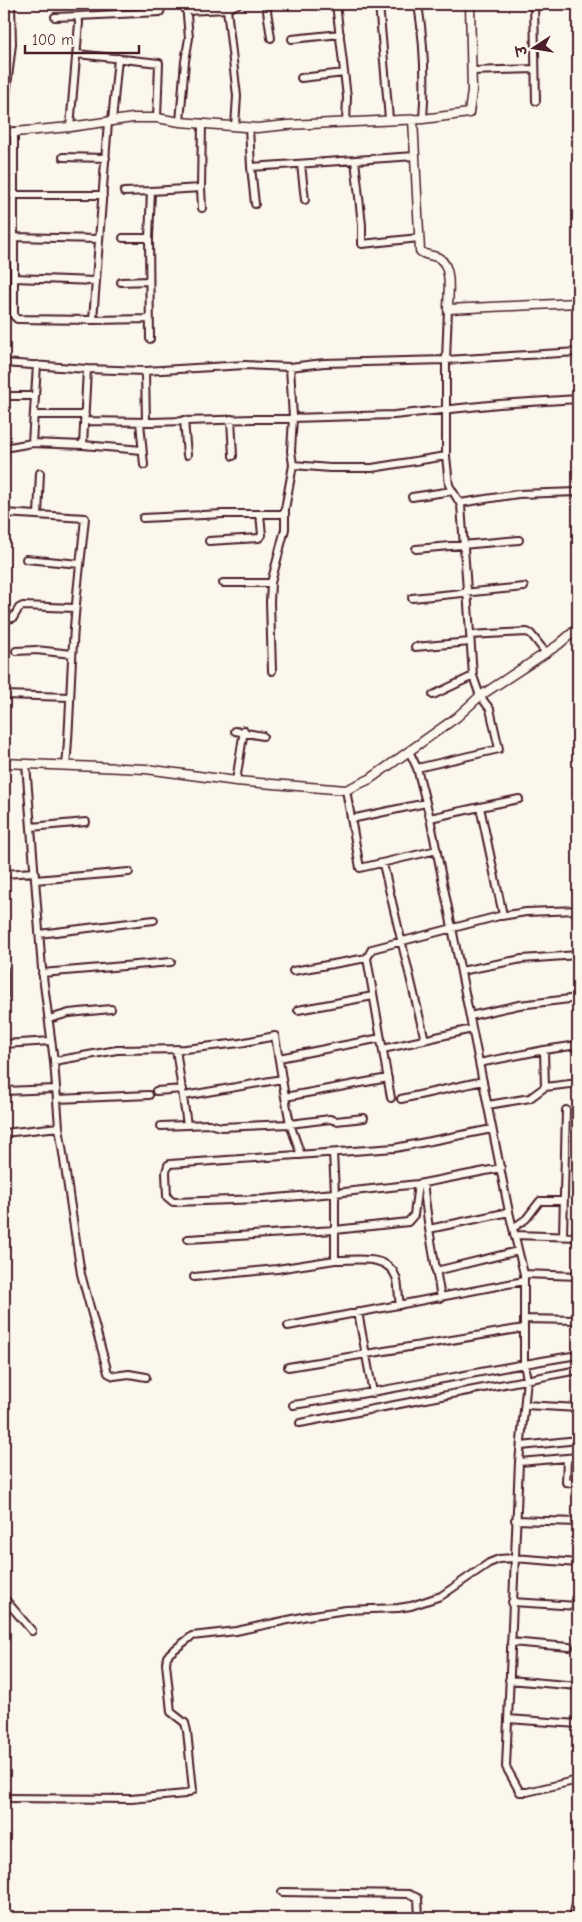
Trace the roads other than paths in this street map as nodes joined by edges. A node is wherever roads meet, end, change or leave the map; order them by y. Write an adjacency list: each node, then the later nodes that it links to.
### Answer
1 (11, 4): 14 (street)
2 (163, 4): 12 (street)
3 (239, 4): 11 (street)
4 (266, 4): 17 (street)
5 (336, 4): 16 (street)
6 (379, 4): 28 (street)
7 (418, 4): 30 (street)
8 (470, 4): 22 (street)
9 (534, 4): 21 (street)
10 (186, 7): 11 (street); 32 (street)
11 (227, 9): 35 (street)
12 (78, 16): 15 (street); 19 (street)
13 (4, 17): 14 (street)
14 (12, 17): 26 (street)
15 (55, 17)
16 (340, 34): 18 (street); 23 (street)
17 (271, 38)
18 (292, 39)
19 (77, 54): 20 (street); 36 (street)
20 (118, 58): 27 (street); 31 (street)
21 (535, 69): 22 (street); 25 (street)
22 (472, 71): 30 (street)
23 (344, 73): 24 (street); 34 (street)
24 (301, 78)
25 (536, 101)
26 (4, 112)
27 (157, 118): 31 (street); 32 (street)
28 (389, 119): 29 (street); 34 (street)
29 (414, 119): 30 (street); 40 (street)
30 (422, 119)
31 (110, 122): 36 (street); 42 (street)
32 (180, 122): 33 (street)
33 (202, 123): 35 (street); 46 (street)
34 (346, 123): 37 (street)
35 (235, 126): 37 (street)
36 (70, 127): 38 (street)
37 (249, 127): 45 (street)
38 (14, 131): 39 (street); 49 (street)
39 (4, 133)
40 (415, 156): 43 (street); 57 (street)
41 (63, 158): 42 (street)
42 (106, 158): 50 (street)
43 (355, 160): 44 (street); 57 (street)
44 (301, 164): 45 (street); 51 (street)
45 (251, 167): 52 (street)
46 (201, 188): 47 (street); 53 (street)
47 (151, 191): 48 (street); 56 (street)
48 (124, 192)
49 (13, 195): 50 (street); 54 (street)
50 (103, 196): 58 (street)
51 (305, 200)
52 (255, 204)
53 (202, 208)
54 (14, 237): 58 (street); 59 (street)
55 (123, 238): 56 (street)
56 (149, 238): 62 (street)
57 (419, 238): 64 (street)
58 (99, 239): 60 (street)
59 (14, 278): 60 (street); 66 (street)
60 (95, 281): 66 (street)
61 (121, 282): 62 (street)
62 (149, 282): 65 (street)
63 (578, 303): 64 (street)
64 (448, 309): 69 (street)
65 (150, 318): 66 (street); 67 (street)
66 (93, 320)
67 (150, 339)
68 (578, 352): 69 (street)
69 (446, 360): 72 (street); 78 (street)
70 (4, 363): 71 (street)
71 (37, 365): 73 (street); 76 (street)
72 (290, 367): 74 (street); 81 (street)
73 (87, 369): 74 (street); 80 (street)
74 (145, 371): 84 (street)
75 (4, 396): 76 (street)
76 (35, 396): 79 (street)
77 (578, 399): 78 (street)
78 (445, 410): 81 (street); 91 (street)
79 (34, 415): 80 (street); 85 (street)
80 (85, 418): 84 (street); 86 (street)
81 (293, 418): 82 (street); 94 (street)
82 (231, 419): 83 (street); 90 (street)
83 (184, 420): 84 (street); 89 (street)
84 (143, 422): 88 (street)
85 (32, 443): 86 (street); 87 (street)
86 (83, 445): 88 (street)
87 (4, 448): 92 (street)
88 (142, 450): 93 (street)
89 (187, 455)
90 (233, 456)
91 (446, 456): 94 (street); 96 (street)
92 (4, 463)
93 (144, 465)
94 (292, 465): 102 (street)
95 (40, 473): 103 (street)
96 (452, 491): 98 (street); 99 (street)
97 (578, 492): 99 (street)
98 (412, 497)
99 (460, 503): 107 (street)
100 (4, 513): 103 (street)
101 (260, 514): 102 (street); 104 (street); 106 (street)
102 (285, 514): 112 (street)
103 (38, 515): 110 (street)
104 (143, 518)
105 (519, 540): 107 (street)
106 (209, 541)
107 (464, 545): 108 (street); 114 (street)
108 (416, 549)
109 (26, 559): 110 (street)
110 (80, 564): 116 (street)
111 (223, 582): 112 (street)
112 (271, 583): 124 (street)
113 (524, 587): 114 (street)
114 (467, 593): 115 (street); 119 (street)
115 (412, 598)
116 (75, 608): 117 (street); 123 (street)
117 (4, 619)
118 (578, 628): 122 (street)
119 (470, 638): 120 (street); 122 (street); 125 (street)
120 (415, 647)
121 (16, 651): 123 (street)
122 (546, 653): 128 (street)
123 (72, 654): 129 (street)
124 (272, 670)
125 (473, 676): 127 (street); 128 (street)
126 (4, 695): 129 (street)
127 (433, 695)
128 (480, 696): 133 (street); 137 (street)
129 (70, 697): 136 (street)
130 (236, 731): 131 (street)
131 (243, 731): 132 (street); 138 (street)
132 (263, 736)
133 (409, 751): 137 (street); 139 (street)
134 (4, 763): 135 (street)
135 (26, 764): 136 (street); 146 (street)
136 (66, 766): 138 (street)
137 (417, 768): 141 (street)
138 (236, 780): 139 (street)
139 (346, 790): 144 (street)
140 (519, 799): 142 (street)
141 (426, 803): 143 (street); 144 (street)
142 (480, 807): 143 (street); 154 (street)
143 (430, 818): 147 (street)
144 (351, 819): 148 (street)
145 (86, 822): 146 (street)
146 (32, 827): 149 (street)
147 (437, 850): 148 (street); 156 (street)
148 (383, 864): 158 (street)
149 (35, 872): 151 (street); 152 (street)
150 (129, 872): 152 (street)
151 (4, 874)
152 (35, 880): 157 (street)
153 (578, 910): 154 (street)
154 (500, 916): 156 (street)
155 (154, 920): 157 (street)
156 (453, 928): 158 (street); 164 (street)
157 (39, 934): 165 (street)
158 (402, 940): 160 (street); 175 (street)
159 (578, 955): 164 (street)
160 (367, 958): 163 (street); 166 (street)
161 (171, 962): 165 (street)
162 (4, 969): 167 (street)
163 (292, 971)
164 (461, 971): 171 (street)
165 (42, 973): 172 (street)
166 (373, 996): 170 (street); 174 (street)
167 (4, 997)
168 (578, 998): 171 (street)
169 (111, 1009): 172 (street)
170 (298, 1010)
171 (470, 1016): 173 (street)
172 (49, 1019): 176 (street)
173 (472, 1029): 175 (street); 184 (street)
174 (381, 1038): 180 (street); 182 (street)
175 (424, 1040): 180 (street)
176 (52, 1041): 177 (street); 183 (street)
177 (4, 1044)
178 (578, 1045): 181 (street)
179 (176, 1049): 182 (street); 183 (street); 192 (street)
180 (383, 1049): 185 (street)
181 (544, 1050): 184 (street); 189 (street)
182 (279, 1058): 186 (street)
183 (54, 1061): 190 (street)
184 (479, 1062): 187 (street)
185 (388, 1078): 193 (street); 195 (street)
186 (282, 1079): 192 (street); 193 (street)
187 (483, 1081): 196 (street); 197 (street)
188 (578, 1083): 189 (street)
189 (545, 1086): 197 (street)
190 (56, 1089): 191 (street); 194 (street)
191 (4, 1091)
192 (183, 1093): 194 (street); 201 (street)
193 (285, 1097): 200 (street)
194 (57, 1098): 203 (street)
195 (391, 1098)
196 (402, 1099)
197 (488, 1104): 204 (street)
198 (566, 1110): 211 (street)
199 (364, 1118): 200 (street)
200 (290, 1124): 201 (street); 207 (street)
201 (187, 1125): 202 (street)
202 (161, 1126)
203 (59, 1127): 205 (street); 238 (street)
204 (492, 1129): 206 (street); 208 (street)
205 (4, 1133)
206 (333, 1153): 207 (street); 210 (street)
207 (301, 1155): 210 (street)
208 (501, 1168): 209 (street); 212 (street)
209 (421, 1184): 210 (street); 214 (street); 215 (street)
210 (335, 1193): 215 (street)
211 (564, 1201): 213 (street); 217 (street)
212 (509, 1212): 213 (street); 214 (street)
213 (513, 1228): 216 (street)
214 (429, 1229): 222 (street)
215 (335, 1230): 219 (street); 221 (street)
216 (514, 1235): 217 (street); 220 (street)
217 (563, 1236): 218 (street)
218 (578, 1237)
219 (188, 1239)
220 (518, 1251): 222 (street); 225 (street)
221 (335, 1260): 224 (street); 227 (street)
222 (436, 1270): 226 (street)
223 (578, 1276): 225 (street)
224 (194, 1277)
225 (524, 1278): 226 (street); 229 (street)
226 (441, 1298): 227 (street)
227 (400, 1305): 228 (street)
228 (358, 1312): 231 (street); 233 (street)
229 (524, 1319): 230 (street); 232 (street)
230 (578, 1320)
231 (288, 1326)
232 (524, 1328): 233 (street); 235 (street)
233 (366, 1354): 236 (street); 240 (street)
234 (578, 1355): 235 (street)
235 (524, 1364): 239 (street); 240 (street)
236 (288, 1366)
237 (578, 1370): 239 (street)
238 (146, 1377)
239 (527, 1379): 242 (street); 244 (street)
240 (373, 1393): 241 (street)
241 (293, 1405)
242 (525, 1405): 243 (street); 246 (street)
243 (578, 1408)
244 (300, 1423)
245 (578, 1440): 246 (street)
246 (521, 1446): 249 (street)
247 (578, 1457): 248 (street)
248 (567, 1459): 249 (street); 250 (street)
249 (518, 1462): 251 (street)
250 (578, 1484)
251 (516, 1520): 252 (street); 253 (street)
252 (578, 1522)
253 (514, 1558): 254 (street); 256 (street); 266 (street)
254 (578, 1563)
255 (4, 1598): 258 (street)
256 (512, 1602): 257 (street); 259 (street)
257 (578, 1606)
258 (32, 1631)
259 (511, 1642): 260 (street); 261 (street)
260 (569, 1647)
261 (509, 1680): 262 (street); 263 (street)
262 (578, 1686)
263 (508, 1719): 264 (street); 265 (street)
264 (578, 1724)
265 (578, 1780)
266 (4, 1798)
267 (282, 1892): 269 (street)
268 (578, 1894): 270 (street)
269 (419, 1918)
270 (572, 1918)

